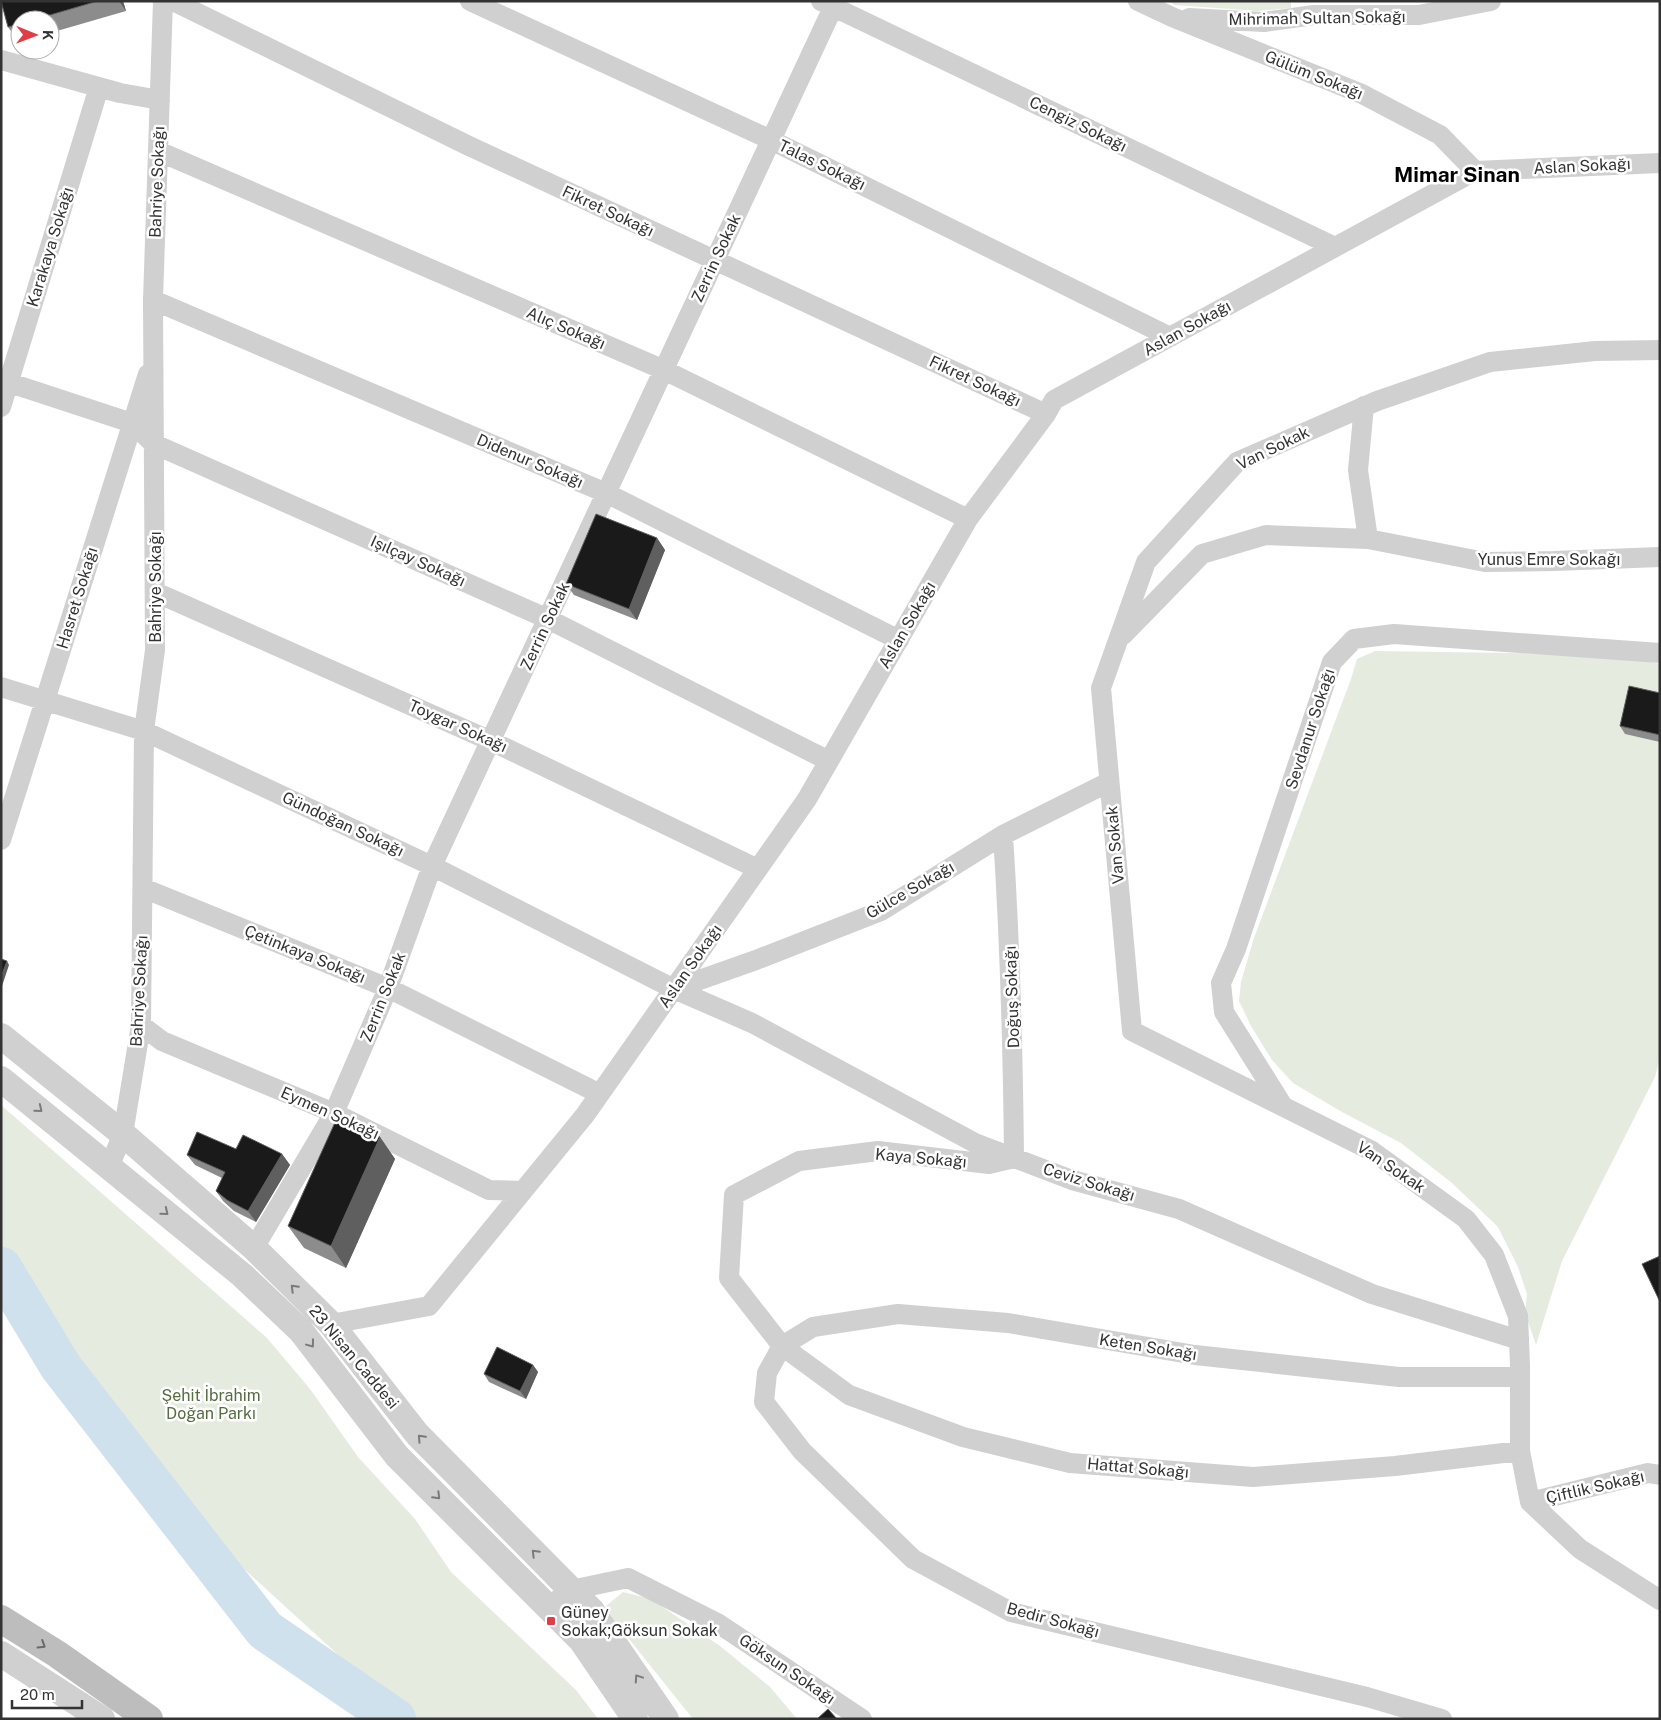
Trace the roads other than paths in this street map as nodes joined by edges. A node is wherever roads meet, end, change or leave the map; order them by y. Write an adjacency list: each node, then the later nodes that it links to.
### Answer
1 (163, 1): 11 (street, Bahriye Sokağı)
2 (173, 1): 17 (street, Fikret Sokağı)
3 (470, 1): 12 (street, Talas Sokağı)
4 (1138, 1): 8 (street, Gülüm Sokağı)
5 (1491, 1): 7 (street, Mihrimah Sultan Sokağı)
6 (830, 3): 12 (street, Zerrin Sokak); 16 (street, Cengiz Sokağı)
7 (1314, 8): 8 (street, Mihrimah Sultan Sokağı)
8 (1172, 17): 15 (street, Gülüm Sokağı)
9 (1, 60): 10 (street)
10 (99, 87): 11 (street); 23 (street, Karakaya Sokağı)
11 (160, 100): 13 (street, Bahriye Sokağı)
12 (771, 140): 17 (street, Zerrin Sokak); 19 (street, Talas Sokağı)
13 (158, 151): 18 (street, Bahriye Sokağı); 22 (street, Alıç Sokağı)
14 (1660, 163): 15 (street, Aslan Sokağı)
15 (1475, 171): 16 (street, Aslan Sokağı)
16 (1334, 247): 19 (street, Aslan Sokağı)
17 (715, 260): 22 (street, Zerrin Sokak); 26 (street, Fikret Sokağı)
18 (153, 300): 21 (street, Bahriye Sokağı); 29 (street, Didenur Sokağı)
19 (1170, 337): 26 (street, Aslan Sokağı)
20 (1660, 350): 24 (street, Van Sokak)
21 (154, 356): 27 (street, Hasret Sokağı); 28 (street, Bahriye Sokağı)
22 (664, 370): 29 (street, Zerrin Sokak); 30 (street, Alıç Sokağı)
23 (5, 381): 25 (street, Karakaya Sokağı); 27 (street, Işılçay Sokağı)
24 (1364, 406): 31 (street); 36 (street, Van Sokak)
25 (1, 407)
26 (1046, 414): 30 (street, Aslan Sokağı)
27 (132, 424): 28 (street, Işılçay Sokağı); 39 (street, Hasret Sokağı)
28 (154, 444): 33 (street, Bahriye Sokağı); 34 (street, Işılçay Sokağı)
29 (606, 493): 34 (street, Zerrin Sokak); 35 (street, Didenur Sokağı)
30 (968, 519): 35 (street, Aslan Sokağı)
31 (1368, 539): 32 (street, Yunus Emre Sokağı); 36 (street, Yunus Emre Sokağı)
32 (1660, 557)
33 (155, 592): 40 (street, Bahriye Sokağı); 41 (street, Toygar Sokağı)
34 (548, 619): 41 (street, Zerrin Sokak); 42 (street, Işılçay Sokağı)
35 (898, 640): 42 (street, Aslan Sokağı)
36 (1119, 640): 43 (street, Van Sokak)
37 (1660, 653): 55 (street, Sevdanur Sokağı)
38 (1, 687): 39 (street, Gündoğan Sokağı)
39 (45, 700): 40 (street, Gündoğan Sokağı); 45 (street, Hasret Sokağı)
40 (144, 731): 46 (street, Gündoğan Sokağı); 48 (street, Bahriye Sokağı)
41 (491, 740): 46 (street, Zerrin Sokak); 47 (street, Toygar Sokağı)
42 (829, 761): 47 (street, Aslan Sokağı)
43 (1110, 782): 44 (street, Gülce Sokağı); 55 (street, Van Sokak)
44 (1003, 835): 50 (street, Gülce Sokağı); 58 (street, Doğuş Sokağı)
45 (1, 840)
46 (432, 866): 49 (street, Zerrin Sokak); 50 (street, Gündoğan Sokağı)
47 (758, 869): 50 (street, Aslan Sokağı)
48 (142, 888): 49 (street, Çetinkaya Sokağı); 51 (street, Bahriye Sokağı)
49 (388, 988): 54 (street, Çetinkaya Sokağı); 56 (street, Zerrin Sokak)
50 (674, 989): 54 (street, Aslan Sokağı); 58 (street, Ceviz Sokağı)
51 (140, 1024): 56 (street, Eymen Sokağı); 57 (street, Bahriye Sokağı)
52 (1, 1036): 57 (street, 23 Nisan Caddesi)
53 (1, 1079): 59 (street, 23 Nisan Caddesi, one-way to 59)
54 (600, 1094): 60 (street, Aslan Sokağı)
55 (1283, 1106): 63 (street, Van Sokak)
56 (334, 1113): 60 (street, Eymen Sokağı); 61 (street, Zerrin Sokak)
57 (123, 1134): 59 (street, Bahriye Sokağı); 61 (street, 23 Nisan Caddesi)
58 (1014, 1158): 63 (street, Ceviz Sokağı); 64 (street, Kaya Sokağı)
59 (109, 1167): 71 (street, 23 Nisan Caddesi, one-way to 71)
60 (523, 1191): 62 (street, Aslan Sokağı)
61 (254, 1248): 62 (street, 23 Nisan Caddesi, one-way to 61)
62 (331, 1324): 69 (street, 23 Nisan Caddesi, one-way to 62)
63 (1519, 1340): 65 (street, Van Sokak)
64 (782, 1346): 65 (street, Keten Sokağı); 66 (street, Hattat Sokağı); 79 (street, Bedir Sokağı)
65 (1520, 1378): 66 (street, Van Sokak)
66 (1520, 1451): 68 (street, Van Sokak)
67 (1660, 1475): 68 (street, Çiftlik Sokağı)
68 (1530, 1502): 70 (street)
69 (572, 1590): 71 (street, Göksun Sokağı); 77 (street, 23 Nisan Caddesi, one-way to 69); 78 (street, Göksun Sokağı)
70 (1660, 1600)
71 (548, 1607): 76 (street, 23 Nisan Caddesi)
72 (1, 1619): 75 (main road, one-way to 75)
73 (1, 1654): 74 (street)
74 (102, 1719)
75 (149, 1719)
76 (635, 1719)
77 (666, 1719)
78 (862, 1719)
79 (1442, 1719)

